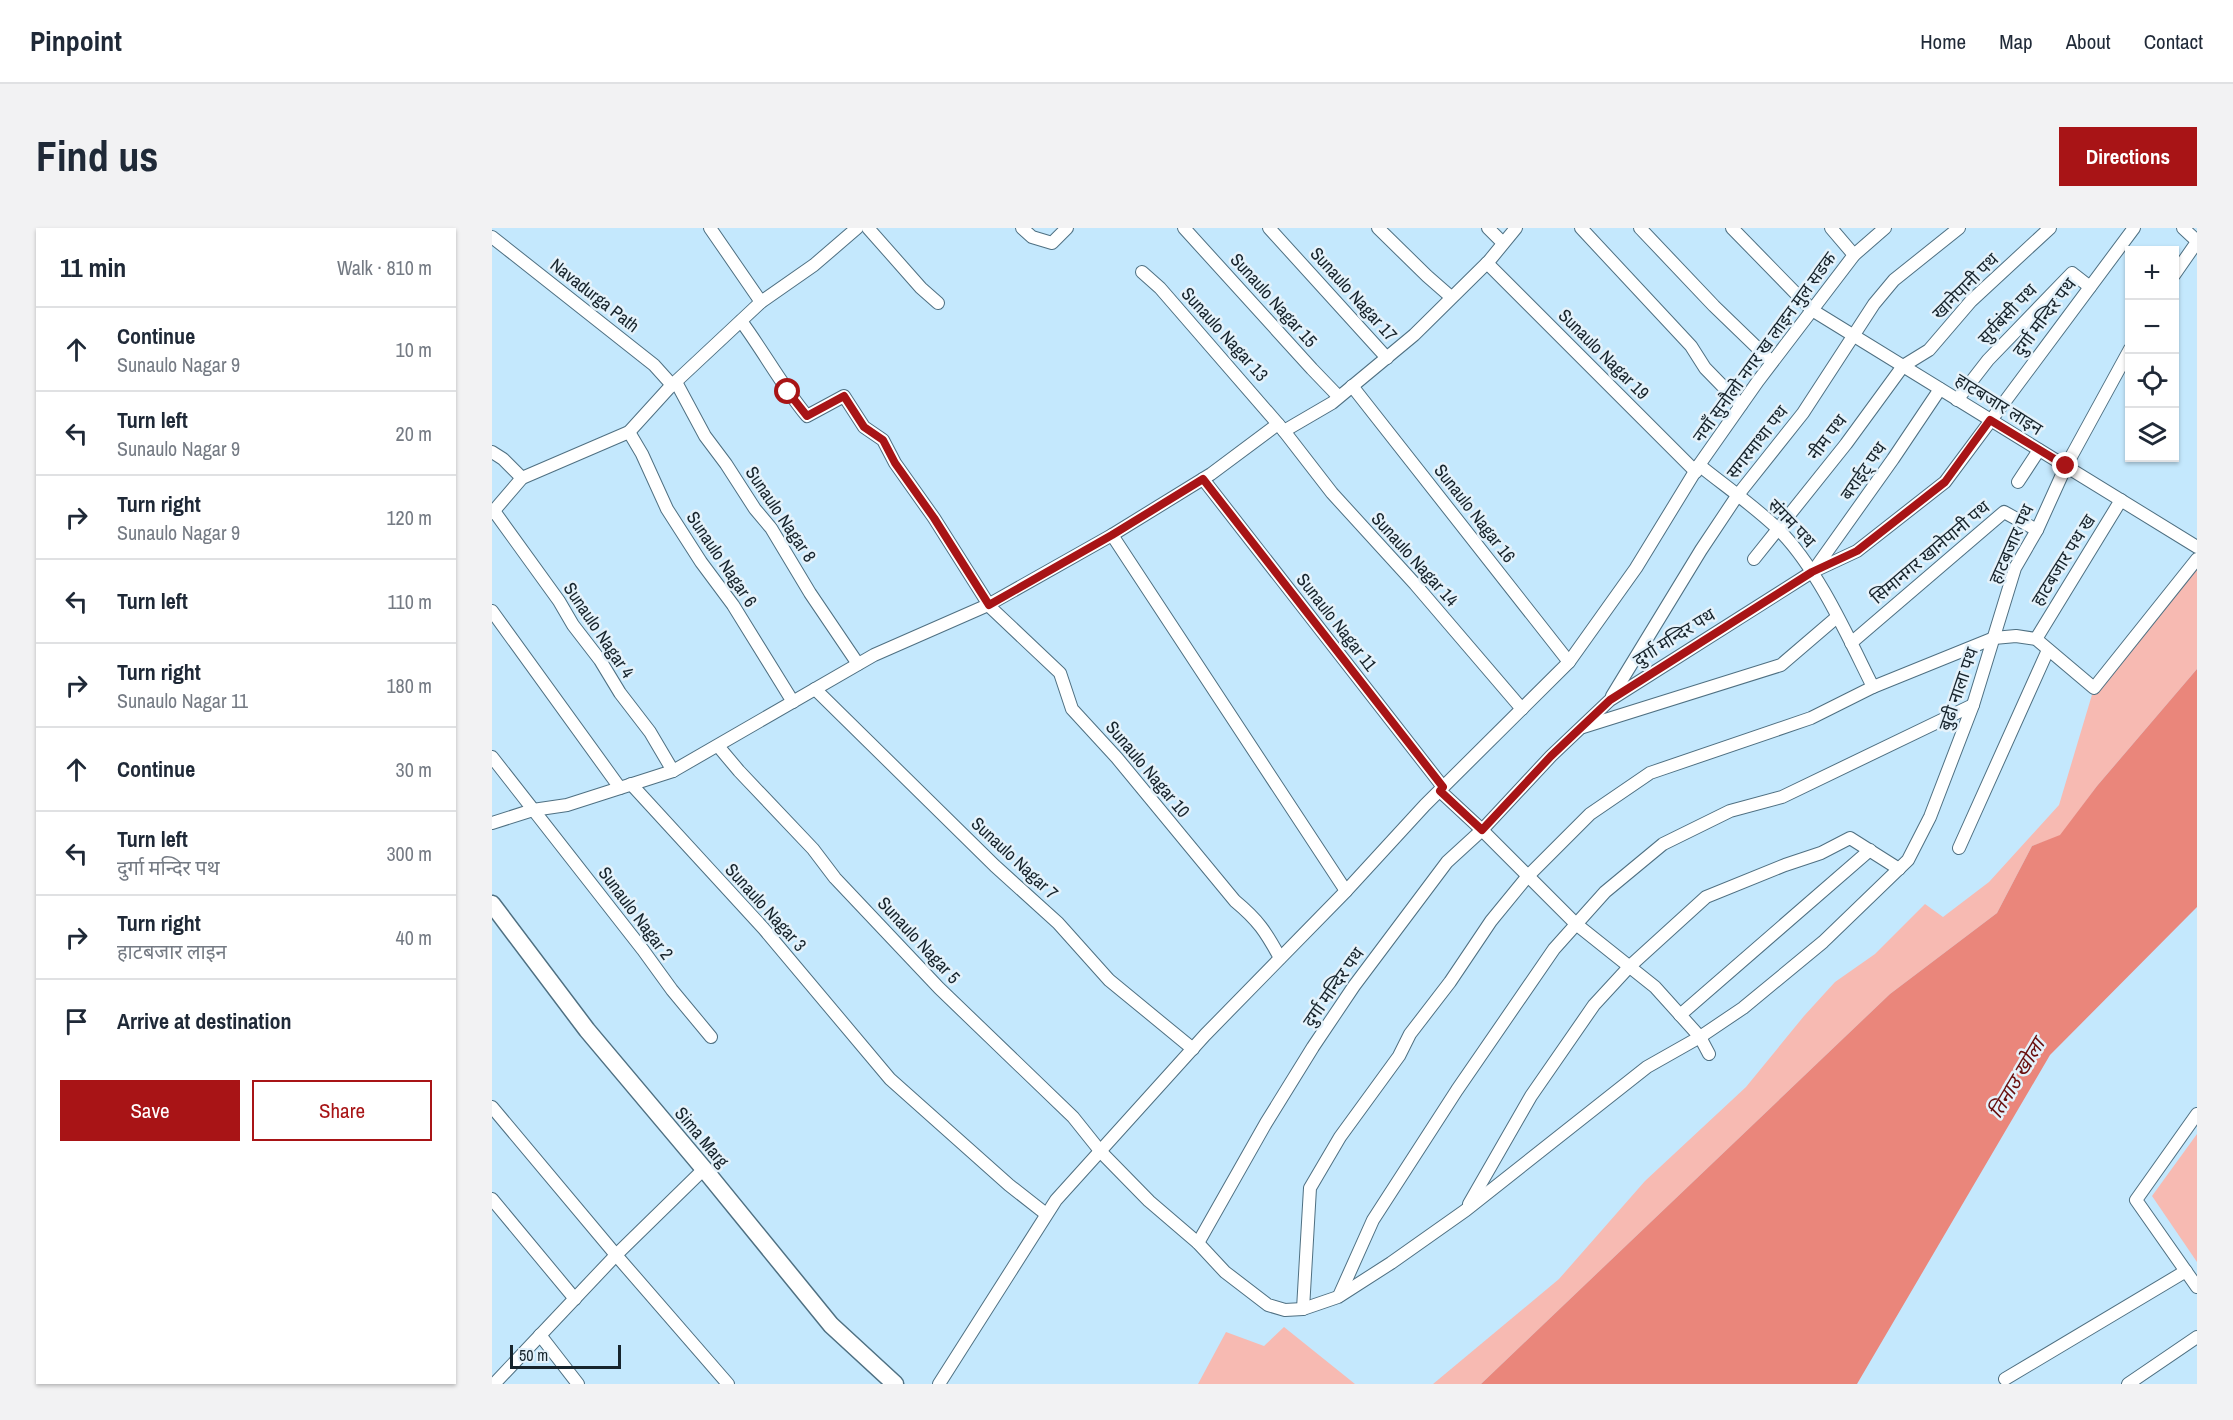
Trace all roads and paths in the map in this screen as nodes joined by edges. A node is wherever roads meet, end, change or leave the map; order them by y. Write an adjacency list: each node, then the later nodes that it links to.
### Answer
1 (710, 228): 29 (street)
2 (857, 228): 29 (street)
3 (868, 228): 30 (street)
4 (1022, 228): 5 (street)
5 (1067, 228)
6 (1184, 228): 41 (street, Sunaulo Nagar 15)
7 (1269, 228): 35 (street, Sunaulo Nagar 17)
8 (1378, 228): 28 (street)
9 (1488, 228): 22 (street)
10 (1516, 228): 22 (street)
11 (1581, 228): 43 (street)
12 (1640, 228): 36 (street)
13 (1732, 228): 31 (street, हाटबजार लाइन)
14 (1831, 228): 23 (street)
15 (1885, 228): 23 (street, नयाँ सुनौलो नगर ख लाइन मुल सडक)
16 (1959, 228): 33 (street, सगरमाथा पथ)
17 (2050, 228): 37 (street, खानेपानी पथ)
18 (2134, 228): 27 (street, दुर्गा मन्दिर पथ)
19 (2182, 228): 21 (street)
20 (492, 237): 38 (street, Navadurga Path)
21 (2197, 242): 25 (street)
22 (1503, 243): 24 (street)
23 (1854, 255): 31 (street, नयाँ सुनौलो नगर ख लाइन मुल सडक)
24 (1487, 262): 28 (street); 50 (street, Sunaulo Nagar 19)
25 (2179, 268)
26 (1142, 272): 45 (street, Sunaulo Nagar 13)
27 (2090, 287): 42 (street, सुर्यबंसी पथ); 44 (street, दुर्गा मन्दिर पथ)
28 (1451, 297): 35 (street)
29 (761, 302): 32 (street)
30 (938, 303)
31 (1812, 310): 33 (street, हाटबजार लाइन); 36 (street, नयाँ सुनौलो नगर ख लाइन मुल सडक)
32 (741, 321): 38 (street); 64 (street, Sunaulo Nagar 10)
33 (1853, 335): 37 (street, हाटबजार लाइन); 54 (street, सगरमाथा पथ)
34 (2127, 354): 49 (street, हाटबजार पथ)
35 (1387, 358): 39 (street)
36 (1772, 362): 43 (street, नयाँ सुनौलो नगर ख लाइन मुल सडक)
37 (1903, 366): 40 (street, हाटबजार लाइन); 57 (street, नीम पथ)
38 (674, 384): 46 (street); 72 (street, Sunaulo Nagar 8)
39 (1352, 386): 41 (street); 71 (street, Sunaulo Nagar 16)
40 (1940, 389): 42 (street, हाटबजार लाइन); 63 (street, बराईट् पथ)
41 (1338, 396): 45 (street)
42 (1957, 399): 44 (street, हाटबजार लाइन)
43 (1742, 405): 50 (street, नयाँ सुनौलो नगर ख लाइन मुल सडक)
44 (1990, 420): 47 (street, हाटबजार लाइन); 63 (street, दुर्गा मन्दिर पथ)
45 (1281, 427): 52 (street); 78 (street, Sunaulo Nagar 14)
46 (629, 432): 51 (street); 76 (street, Sunaulo Nagar 6)
47 (2039, 450): 49 (street, हाटबजार लाइन); 53 (street)
48 (492, 453): 51 (street)
49 (2066, 466): 55 (street, हाटबजार लाइन); 58 (street, हाटबजार पथ)
50 (1698, 468): 54 (street, संगम पथ); 71 (street, नयाँ सुनौलो नगर ख लाइन मुल सडक)
51 (522, 478): 56 (street)
52 (1203, 479): 59 (street); 84 (street, Sunaulo Nagar 11)
53 (2018, 482)
54 (1737, 496): 57 (street, संगम पथ); 75 (street, सगरमाथा पथ)
55 (2121, 500): 60 (street, हाटबजार लाइन); 68 (street, हाटबजार पथ ख)
56 (493, 512): 82 (street, Sunaulo Nagar 4)
57 (1778, 529): 61 (street, नीम पथ); 63 (street, संगम पथ)
58 (2037, 530): 67 (street, हाटबजार पथ); 69 (street, सिमानगर खानेपानी पथ)
59 (1112, 535): 64 (street); 92 (street)
60 (2197, 547)
61 (1754, 559)
62 (2197, 559): 70 (street)
63 (1812, 572): 66 (street, संगम पथ); 75 (street, दुर्गा मन्दिर पथ)
64 (988, 605): 72 (street); 95 (street, Sunaulo Nagar 10)
65 (492, 611): 83 (street, Sunaulo Nagar 3)
66 (1837, 617): 69 (street, संगम पथ); 79 (street)
67 (1994, 638): 68 (street); 73 (street, बुढी नाला पथ); 77 (street, बुढी नाला पथ)
68 (2036, 639): 70 (street)
69 (1851, 643): 73 (street, संगम पथ)
70 (2048, 650): 88 (street)
71 (1569, 662): 78 (street, नयाँ सुनौलो नगर ख लाइन मुल सडक)
72 (858, 664): 74 (street)
73 (1873, 687): 91 (street, बुढी नाला पथ)
74 (815, 689): 76 (street); 100 (street, Sunaulo Nagar 7)
75 (1610, 700): 79 (street, दुर्गा मन्दिर पथ)
76 (793, 702): 80 (street)
77 (1973, 705): 90 (street, बुढी नाला पथ); 94 (street)
78 (1522, 709): 84 (street, नयाँ सुनौलो नगर ख लाइन मुल सडक)
79 (1580, 728): 87 (street, दुर्गा मन्दिर पथ)
80 (718, 746): 82 (street); 104 (street, Sunaulo Nagar 5)
81 (492, 757): 85 (street, Sunaulo Nagar 2)
82 (673, 771): 83 (street)
83 (625, 786): 85 (street); 108 (street, Sunaulo Nagar 3)
84 (1441, 789): 87 (street, Sunaulo Nagar 11); 92 (street, नयाँ सुनौलो नगर ख लाइन मुल सडक)
85 (533, 810): 86 (street); 98 (street, Sunaulo Nagar 2)
86 (492, 823)
87 (1482, 830): 91 (street, Sunaulo Nagar 11); 109 (street, दुर्गा मन्दिर पथ)
88 (1959, 848)
89 (1870, 850): 90 (street); 96 (street); 97 (street)
90 (1899, 869): 99 (street, बुढी नाला पथ)
91 (1527, 877): 94 (street, Sunaulo Nagar 11); 115 (street, बुढी नाला पथ)
92 (1346, 891): 95 (street, नयाँ सुनौलो नगर ख लाइन मुल सडक)
93 (492, 904): 105 (street, Sima Marg)
94 (1576, 924): 96 (street, Sunaulo Nagar 11); 113 (street)
95 (1280, 958): 100 (street, नयाँ सुनौलो नगर ख लाइन मुल सडक)
96 (1629, 966): 97 (street, Sunaulo Nagar 11); 107 (street)
97 (1680, 1015): 99 (street, Sunaulo Nagar 11)
98 (711, 1037)
99 (1700, 1037): 101 (street, Sunaulo Nagar 11); 107 (street, बुढी नाला पथ)
100 (1193, 1049): 104 (street, नयाँ सुनौलो नगर ख लाइन मुल सडक)
101 (1709, 1054)
102 (492, 1107): 110 (street)
103 (2197, 1114): 111 (street)
104 (1101, 1152): 108 (street, नयाँ सुनौलो नगर ख लाइन मुल सडक); 109 (street, Sunaulo Nagar 5)
105 (704, 1169): 110 (street); 122 (street, Sima Marg)
106 (492, 1199): 114 (street)
107 (1466, 1210): 113 (street, बुढी नाला पथ)
108 (1046, 1214): 123 (street, नयाँ सुनौलो नगर ख लाइन मुल सडक)
109 (1198, 1243): 115 (street, Sunaulo Nagar 5)
110 (616, 1255): 114 (street); 121 (street)
111 (2186, 1271): 112 (street); 118 (street)
112 (2197, 1287)
113 (1338, 1297): 115 (street, बुढी नाला पथ)
114 (575, 1299): 116 (street)
115 (1303, 1309)
116 (540, 1335): 119 (street); 120 (street)
117 (2197, 1337): 124 (street)
118 (2005, 1379)
119 (493, 1384)
120 (578, 1384)
121 (728, 1384)
122 (895, 1384)
123 (939, 1384)
124 (2128, 1384)

